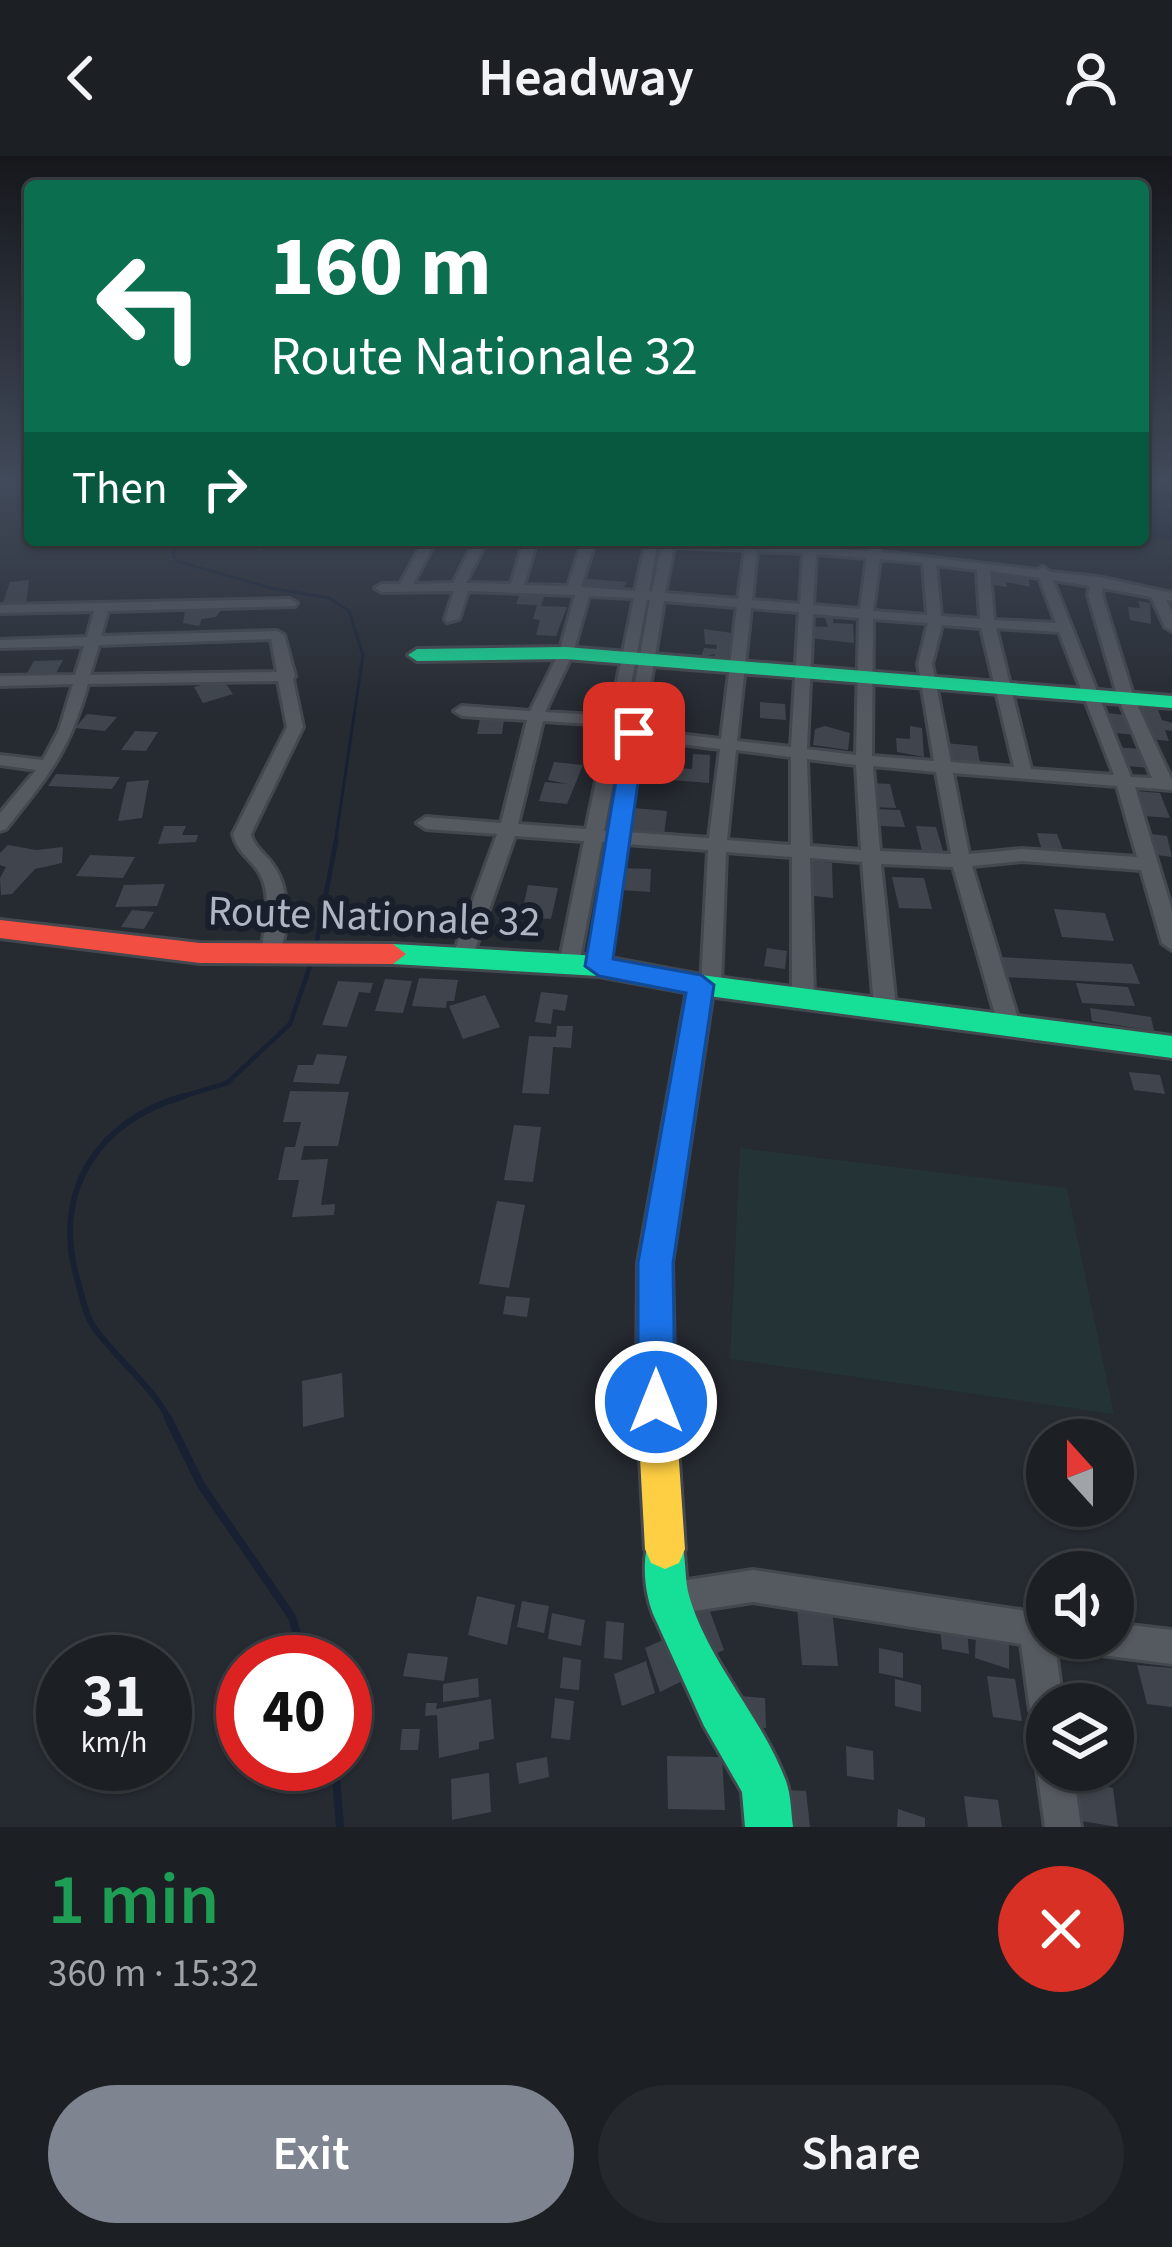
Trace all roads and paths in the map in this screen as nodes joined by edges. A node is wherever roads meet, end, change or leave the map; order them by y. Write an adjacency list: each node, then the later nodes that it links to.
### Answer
1 (929, 561): 31 (street)
2 (418, 562): 15 (street)
3 (471, 562): 17 (street)
4 (524, 562): 18 (street)
5 (584, 562): 19 (street)
6 (653, 562): 21 (street)
7 (660, 562): 22 (street)
8 (751, 562): 24 (street)
9 (810, 562): 28 (street)
10 (873, 562): 29 (street)
11 (940, 562): 12 (street)
12 (983, 566): 13 (street); 32 (street)
13 (1043, 571): 14 (street); 34 (street)
14 (1098, 581): 20 (street); 51 (street)
15 (405, 587): 16 (street); 17 (street)
16 (382, 588)
17 (459, 588): 18 (street); 30 (street)
18 (516, 590): 19 (street)
19 (578, 591): 21 (street); 38 (street)
20 (1164, 595): 33 (street)
21 (640, 596): 22 (street); 40 (street)
22 (661, 598): 24 (street); 40 (street)
23 (290, 603): 25 (street)
24 (747, 603): 28 (street); 41 (street)
25 (182, 606): 26 (street); 35 (street)
26 (102, 608): 27 (street); 36 (street)
27 (0, 609)
28 (807, 609): 29 (street); 42 (street)
29 (868, 616): 31 (street); 47 (street)
30 (452, 619)
31 (935, 623): 32 (street); 48 (street)
32 (992, 625): 34 (street); 49 (street)
33 (1172, 627)
34 (1067, 628): 50 (street)
35 (177, 640): 36 (street); 43 (street); 45 (street)
36 (93, 641): 37 (street); 46 (street)
37 (9, 643): 44 (street)
38 (566, 653): 39 (street); 40 (street); 54 (street)
39 (417, 656)
40 (635, 660): 41 (street); 55 (street); 56 (street)
41 (735, 668): 42 (street); 57 (street)
42 (800, 672): 47 (street); 58 (street)
43 (288, 676): 45 (street); 78 (street)
44 (0, 679): 46 (street)
45 (176, 679): 46 (street)
46 (84, 680): 61 (street)
47 (865, 680): 48 (street); 60 (street)
48 (928, 685): 49 (street); 62 (street)
49 (1003, 690): 50 (street); 63 (street)
50 (1090, 696): 51 (street); 64 (street)
51 (1126, 698): 52 (street); 65 (street)
52 (1172, 701)
53 (462, 711): 54 (street)
54 (537, 713): 55 (street); 68 (street)
55 (614, 726): 56 (street); 69 (street)
56 (634, 733): 57 (street); 70 (street)
57 (729, 743): 58 (street); 71 (street)
58 (799, 751): 60 (street); 72 (street)
59 (0, 760): 61 (street)
60 (866, 761): 62 (street); 73 (street)
61 (48, 766): 67 (street)
62 (942, 766): 63 (street); 74 (street)
63 (1024, 772): 64 (street)
64 (1124, 780): 65 (street); 75 (street)
65 (1168, 785)
66 (426, 823): 68 (street)
67 (0, 825)
68 (508, 829): 69 (street); 79 (street)
69 (593, 834): 70 (street); 80 (street)
70 (619, 836): 71 (street); 81 (street)
71 (717, 844): 72 (street); 82 (street)
72 (802, 851): 73 (street); 83 (street)
73 (873, 857): 74 (street); 84 (street)
74 (961, 861): 75 (street); 85 (street)
75 (1148, 864): 77 (street)
76 (0, 929): 78 (street, Route Nationale 32)
77 (1172, 943)
78 (283, 953): 79 (street, Route Nationale 32)
79 (463, 955): 80 (street, Route Nationale 32)
80 (569, 964): 81 (street, Route Nationale 32)
81 (599, 966): 82 (street, Route Nationale 32)
82 (706, 986): 83 (street, Route Nationale 32); 87 (street)
83 (803, 996): 84 (street, Route Nationale 32)
84 (885, 1007): 85 (street, Route Nationale 32)
85 (1009, 1024): 86 (street, Route Nationale 32)
86 (1172, 1047)
87 (668, 1599): 88 (street); 92 (street)
88 (1026, 1628)
89 (1134, 1642): 90 (street)
90 (1172, 1647)
91 (1058, 1791): 93 (street)
92 (769, 1827)
93 (1063, 1827)

